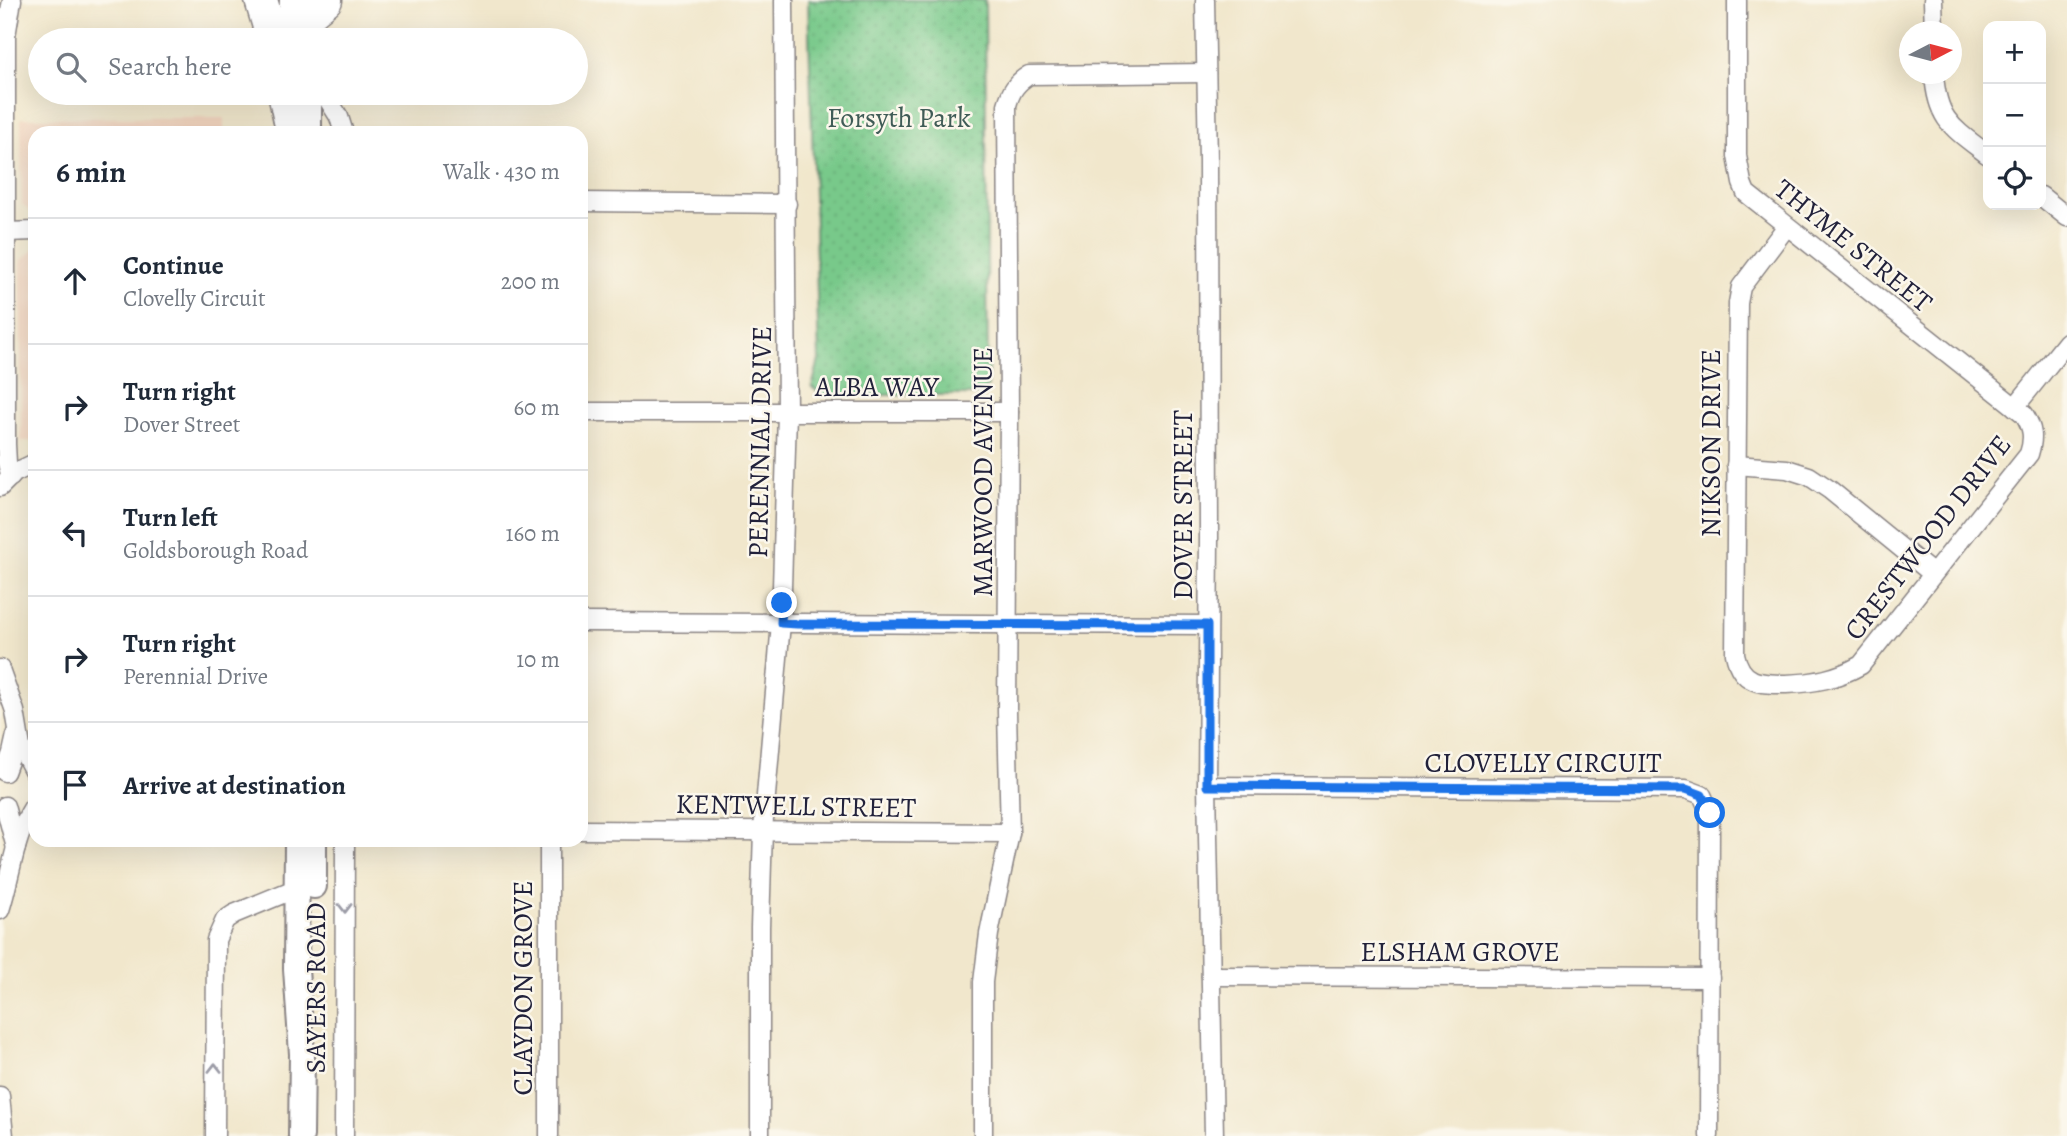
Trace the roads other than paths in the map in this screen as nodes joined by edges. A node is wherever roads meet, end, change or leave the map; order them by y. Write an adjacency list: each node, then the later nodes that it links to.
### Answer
1 (12, 0): 12 (street)
2 (261, 0): 10 (highway)
3 (784, 0): 26 (street, PERENNIAL DRIVE)
4 (1205, 0): 13 (street, DOVER STREET)
5 (1737, 0): 28 (street, THYME STREET)
6 (1933, 0): 9 (street)
7 (310, 11): 11 (main road)
8 (0, 15): 12 (street)
9 (1934, 21)
10 (269, 28)
11 (299, 28)
12 (6, 36): 30 (street)
13 (1206, 73): 34 (street, MARWOOD AVENUE); 43 (street, DOVER STREET)
14 (1935, 84): 23 (street)
15 (288, 105): 19 (highway)
16 (292, 105): 20 (main road)
17 (306, 105): 21 (main road)
18 (332, 105): 22 (street)
19 (296, 126)
20 (297, 126)
21 (300, 126)
22 (342, 126)
23 (1983, 151)
24 (2046, 200): 27 (street)
25 (588, 202): 26 (street)
26 (787, 204): 35 (street, PERENNIAL DRIVE)
27 (2067, 217)
28 (1787, 226): 32 (street, THYME STREET); 36 (street, NIKSON DRIVE)
29 (28, 231): 30 (street)
30 (6, 232): 38 (street)
31 (2067, 342): 32 (street)
32 (2015, 407): 39 (street, CRESTWOOD DRIVE)
33 (588, 412): 35 (street, ALBA WAY)
34 (1009, 412): 35 (street, ALBA WAY); 42 (street, MARWOOD AVENUE)
35 (787, 413): 41 (street, PERENNIAL DRIVE)
36 (1736, 465): 39 (street); 45 (street, NIKSON DRIVE)
37 (28, 467): 38 (street)
38 (5, 482)
39 (1933, 574): 45 (street, CRESTWOOD DRIVE)
40 (588, 622): 41 (street)
41 (781, 623): 42 (street); 55 (street, PERENNIAL DRIVE)
42 (1009, 624): 43 (street); 56 (street, MARWOOD AVENUE)
43 (1207, 625): 50 (street, DOVER STREET)
44 (0, 669): 46 (street)
45 (1743, 674)
46 (17, 729): 47 (street); 49 (street)
47 (28, 760)
48 (28, 770): 49 (street)
49 (2, 774)
50 (1207, 786): 64 (street, DOVER STREET); 65 (street, CLOVELLY CIRCUIT)
51 (2, 803): 52 (street); 61 (street)
52 (28, 808)
53 (28, 817): 61 (street)
54 (588, 830): 55 (street, KENTWELL STREET)
55 (763, 830): 56 (street, KENTWELL STREET); 73 (street, PERENNIAL DRIVE)
56 (1010, 833): 74 (street, MARWOOD AVENUE)
57 (297, 847): 62 (main road, SAYERS ROAD)
58 (314, 847): 66 (main road, SAYERS ROAD)
59 (345, 847): 71 (street, SAYERS ROAD, one-way to 71)
60 (548, 847): 72 (street, CLAYDON GROVE)
61 (16, 848): 63 (street)
62 (297, 888): 66 (main road, SAYERS ROAD); 69 (street, SAYERS ROAD, one-way to 62)
63 (0, 909)
64 (1211, 976): 65 (street, ELSHAM GROVE); 75 (street, DOVER STREET)
65 (1710, 978): 76 (street, CLOVELLY CIRCUIT)
66 (302, 1054): 70 (main road, SAYERS ROAD)
67 (0, 1097): 68 (street)
68 (4, 1136)
69 (215, 1136)
70 (301, 1136)
71 (344, 1136)
72 (549, 1136)
73 (760, 1136)
74 (983, 1136)
75 (1214, 1136)
76 (1709, 1136)

